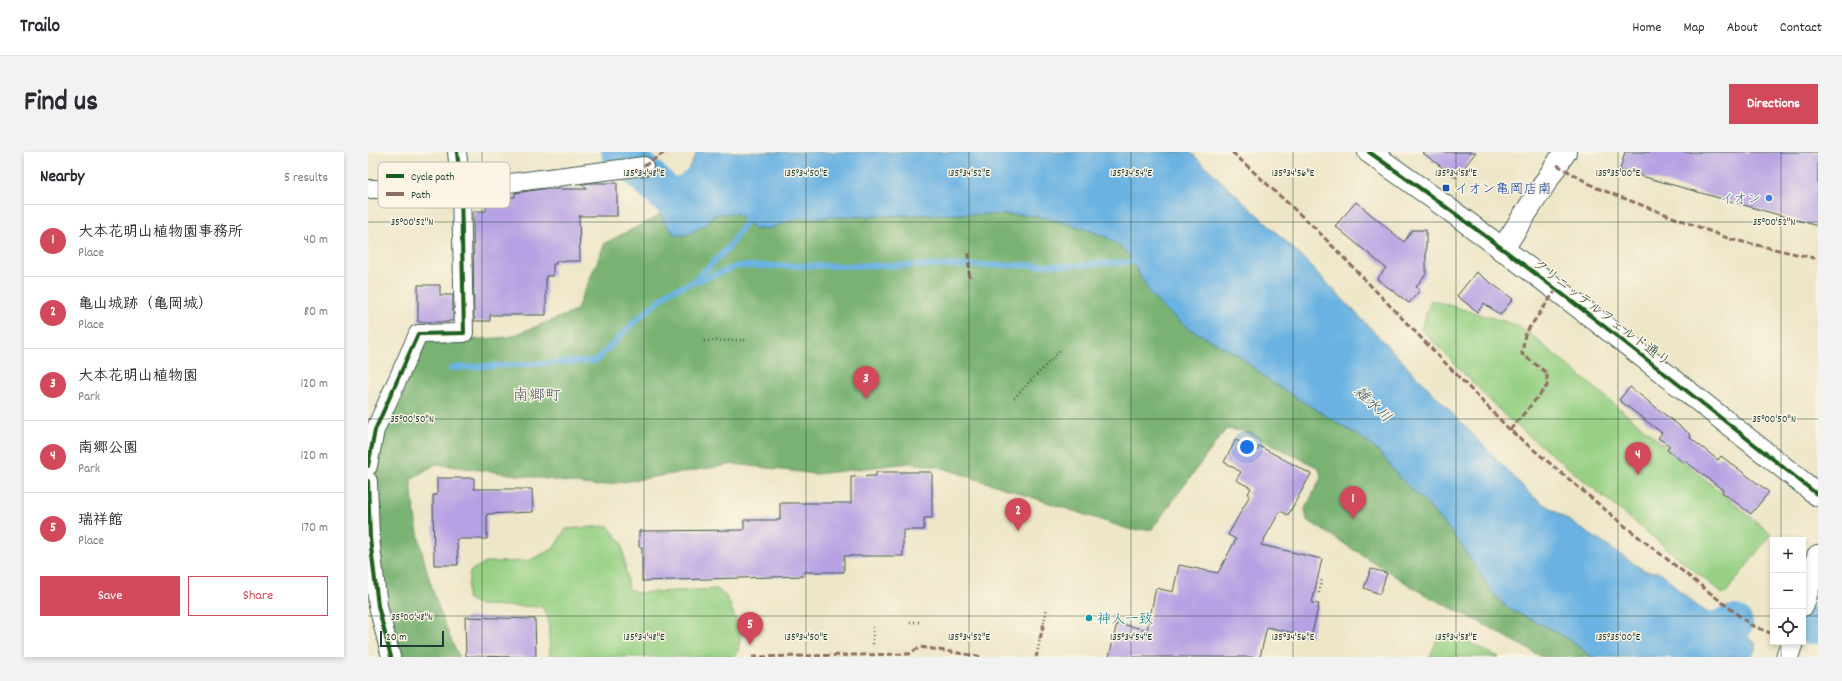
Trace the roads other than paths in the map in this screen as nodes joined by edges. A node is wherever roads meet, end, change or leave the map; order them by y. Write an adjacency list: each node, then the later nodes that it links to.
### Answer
1 (457, 152): 4 (street)
2 (1369, 152): 8 (street, クリニッテルフェルド通り)
3 (1565, 152): 8 (street)
4 (458, 162)
5 (644, 166): 6 (street)
6 (510, 183)
7 (461, 208): 9 (street)
8 (1502, 250): 11 (street, クリニッテルフェルド通り)
9 (368, 466)
10 (368, 481): 14 (street)
11 (1818, 495)
12 (1818, 556): 13 (street)
13 (1806, 595)
14 (390, 657)

